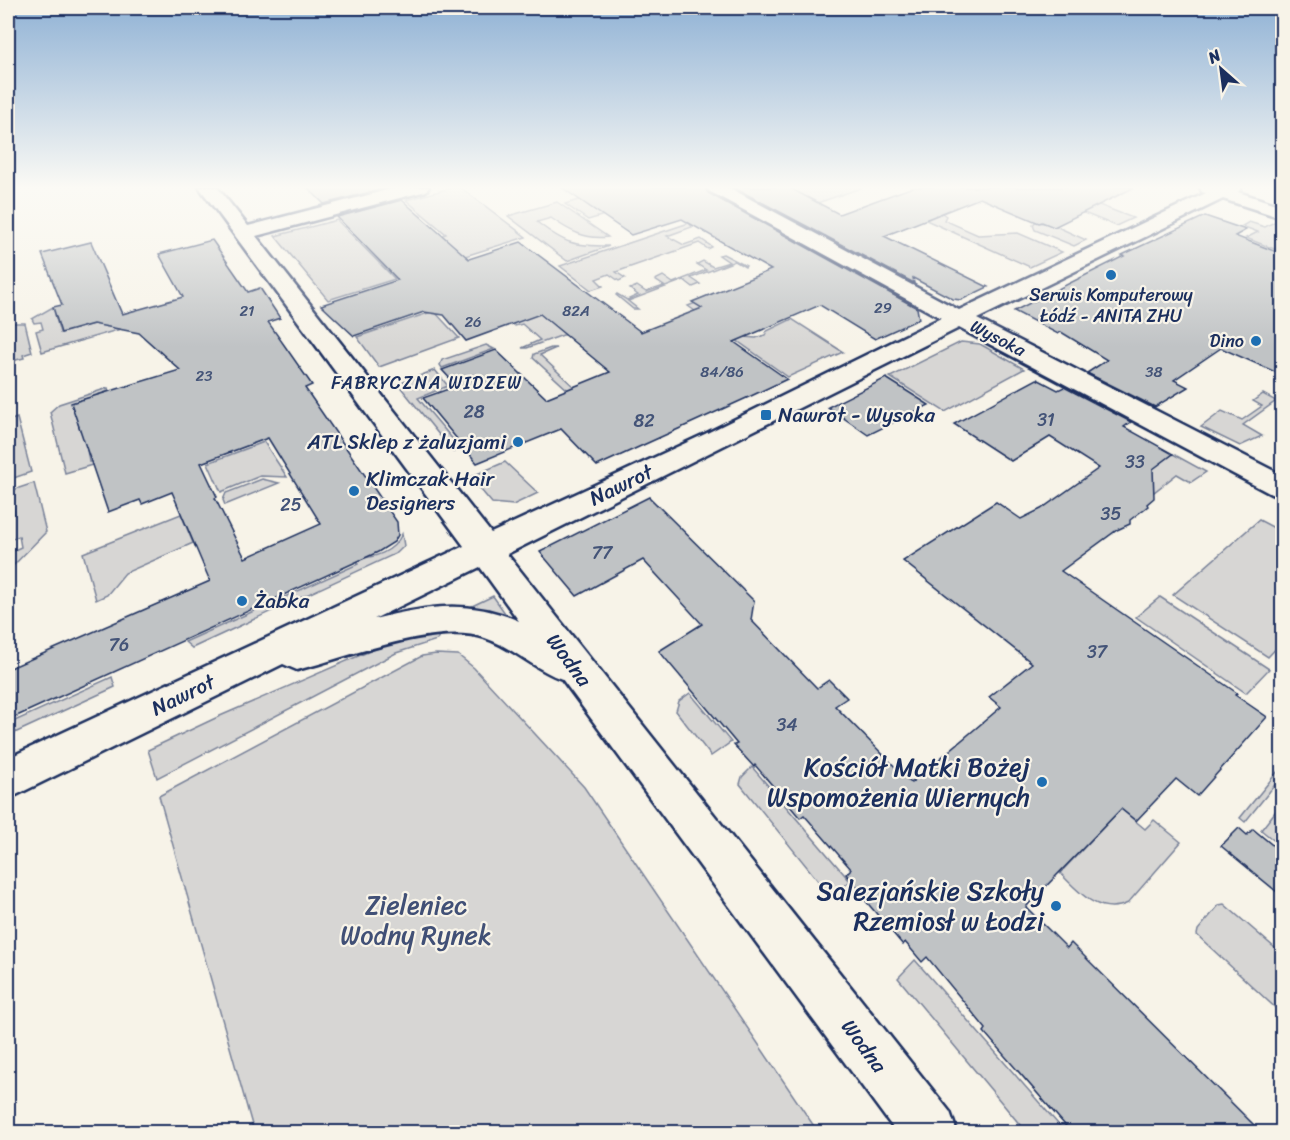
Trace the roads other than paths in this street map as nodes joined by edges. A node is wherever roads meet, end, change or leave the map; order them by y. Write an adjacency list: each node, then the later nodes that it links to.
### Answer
1 (248, 240): 6 (street, Wodna)
2 (814, 240): 4 (street, Wysoka)
3 (1117, 240): 4 (street, Nawrot)
4 (960, 318): 5 (street, Wysoka); 6 (street, Nawrot)
5 (1282, 488)
6 (485, 550): 7 (street, Nawrot); 8 (street, Wodna)
7 (242, 666): 8 (street); 9 (street, Nawrot)
8 (577, 670): 10 (street, Wodna)
9 (8, 779)
10 (930, 1132)

